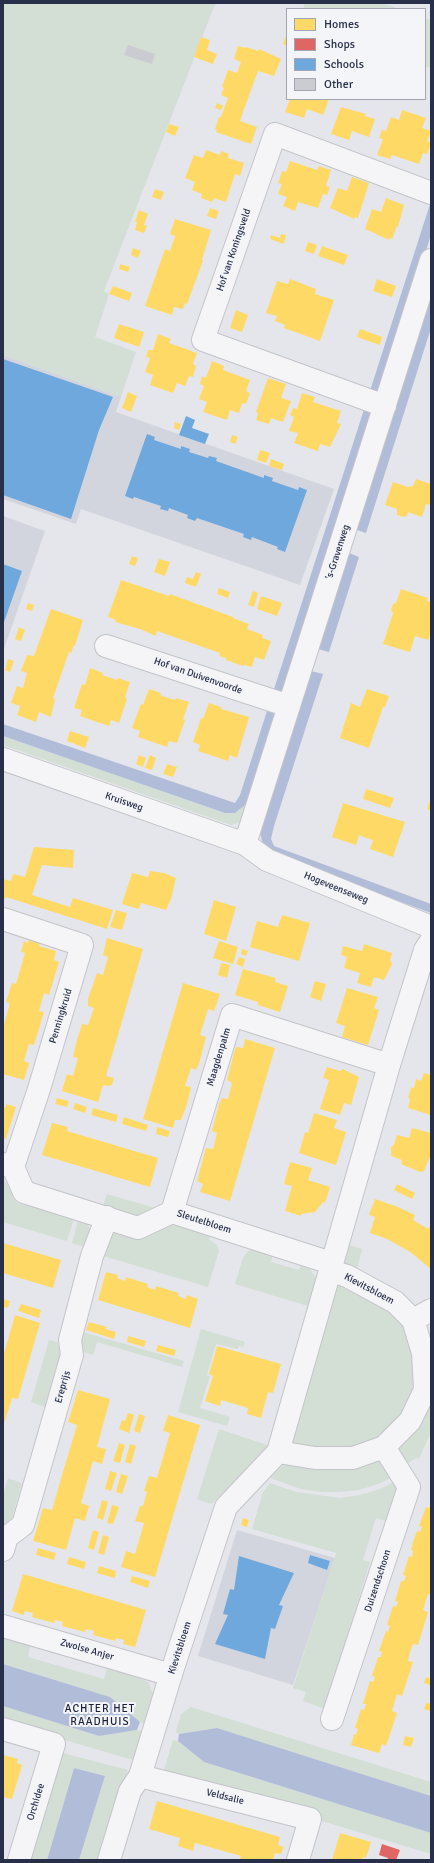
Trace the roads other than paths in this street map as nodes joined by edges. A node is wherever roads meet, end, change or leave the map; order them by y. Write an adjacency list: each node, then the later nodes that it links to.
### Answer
1 (429, 192): 3 (street, Hof van Koningsveld)
2 (431, 260): 3 (street, 's-Gravenweg)
3 (376, 402): 5 (street, 's-Gravenweg)
4 (106, 646): 5 (street, Hof van Duivenvoorde)
5 (289, 706): 7 (street, 's-Gravenweg)
6 (3, 759): 7 (street, Kruisweg)
7 (245, 844): 9 (street, Hogeveenseweg)
8 (3, 919): 12 (street, Penningkruid)
9 (431, 927)
10 (431, 941): 11 (street, Kievitsbloem)
11 (389, 1065): 13 (street, Maagdenpalm); 15 (street, Kievitsbloem)
12 (8, 1165): 14 (street, Sleutelbloem)
13 (172, 1212): 14 (street, Sleutelbloem); 15 (street, Sleutelbloem)
14 (107, 1217): 20 (street, Ereprijs)
15 (331, 1267): 16 (street, Kievitsbloem); 19 (street, Kievitsbloem)
16 (422, 1315): 17 (street, Kievitsbloem)
17 (428, 1391): 18 (street, Kievitsbloem)
18 (384, 1447): 19 (street, Kievitsbloem); 23 (street, Duizendschoon)
19 (278, 1452): 22 (street, Kievitsbloem)
20 (3, 1550)
21 (3, 1626): 22 (street, Zwolse Anjer)
22 (171, 1675): 25 (street, Kievitsbloem)
23 (332, 1719)
24 (3, 1729): 26 (street, Orchidee)
25 (140, 1776): 27 (street, Kievitsbloem); 28 (street, Veldsalie)
26 (19, 1860)
27 (109, 1860)
28 (298, 1860)

